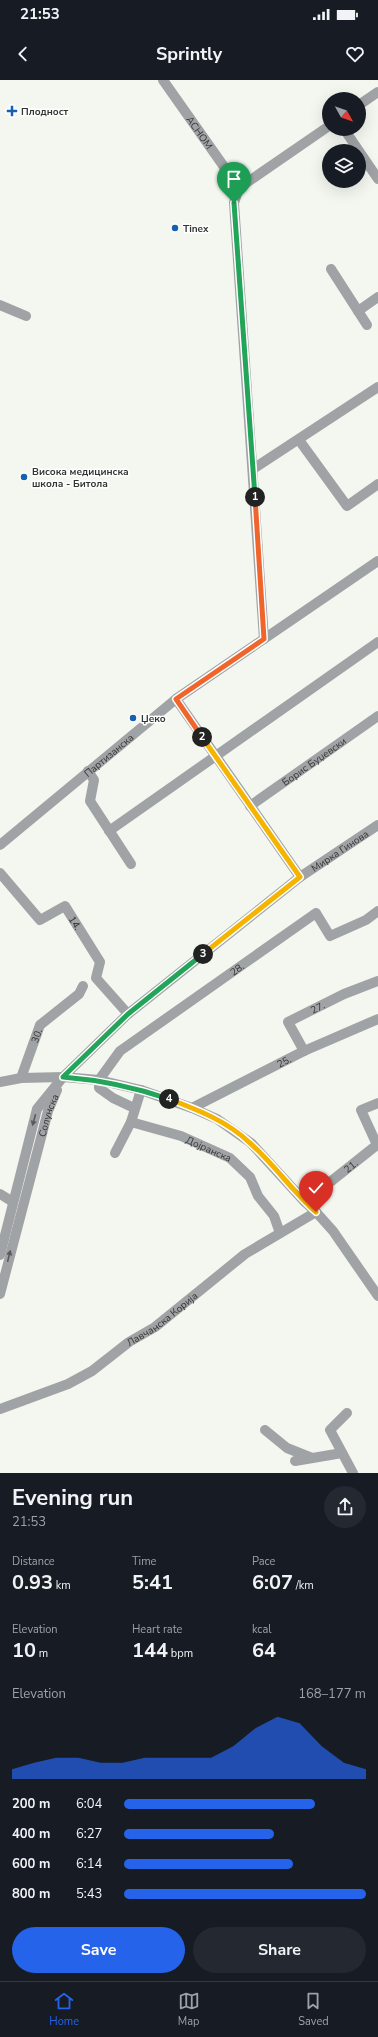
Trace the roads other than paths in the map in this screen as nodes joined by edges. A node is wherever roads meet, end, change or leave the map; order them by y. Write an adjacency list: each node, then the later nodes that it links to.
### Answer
1 (164, 80): 7 (street, АСНОМ)
2 (378, 92): 3 (street)
3 (366, 100)
4 (322, 131): 7 (street)
5 (349, 136): 6 (street)
6 (378, 179)
7 (239, 188): 16 (street)
8 (331, 269): 11 (street)
9 (378, 297): 11 (street)
10 (0, 305): 12 (street)
11 (358, 311): 13 (street)
12 (26, 316)
13 (367, 325)
14 (378, 387): 15 (street)
15 (299, 440): 16 (street); 17 (street)
16 (253, 469): 19 (street)
17 (378, 484)
18 (378, 561): 19 (street, Партизанска)
19 (264, 639): 21 (street, Партизанска)
20 (378, 642): 23 (street)
21 (176, 699): 23 (street); 24 (street, Партизанска)
22 (378, 716): 25 (street, Борис Буџевски)
23 (215, 756): 25 (street); 27 (street)
24 (88, 771): 27 (street); 28 (street, Партизанска)
25 (250, 806): 31 (street)
26 (378, 825): 31 (street, Мирка Гинова)
27 (109, 831): 29 (street)
28 (0, 845)
29 (131, 864)
30 (0, 873): 35 (street, 14.)
31 (300, 877): 35 (street, Мирка Гинова)
32 (378, 912): 40 (street, 28.)
33 (378, 981): 37 (street, 27.)
34 (83, 986): 39 (street, 30.)
35 (128, 1014): 38 (street, Мирка Гинова)
36 (378, 1020): 37 (street, 25.)
37 (304, 1051): 45 (street, 25.)
38 (63, 1077): 39 (street); 40 (street); 50 (street, Солунска, one-way to 50); 55 (street, Солунска, one-way to 38)
39 (21, 1078): 41 (street)
40 (99, 1080): 42 (street); 44 (street)
41 (0, 1082)
42 (141, 1090): 44 (street); 45 (street)
43 (378, 1103): 47 (street)
44 (134, 1108): 46 (street)
45 (192, 1108): 51 (street)
46 (131, 1122): 48 (street); 53 (street, Дојранска)
47 (377, 1144): 51 (street, 21.)
48 (115, 1153)
49 (0, 1194): 50 (street)
50 (13, 1202): 54 (street, Солунска)
51 (304, 1202): 52 (street)
52 (316, 1212): 53 (street, Лавчанска Корија); 56 (street)
53 (280, 1233): 57 (street, Лавчанска Корија)
54 (0, 1255)
55 (0, 1294)
56 (378, 1296)
57 (0, 1409)
58 (347, 1413): 60 (street)
59 (265, 1430): 61 (street)
60 (342, 1453): 61 (street); 63 (street)
61 (312, 1458): 62 (street)
62 (294, 1461)
63 (354, 1473)

